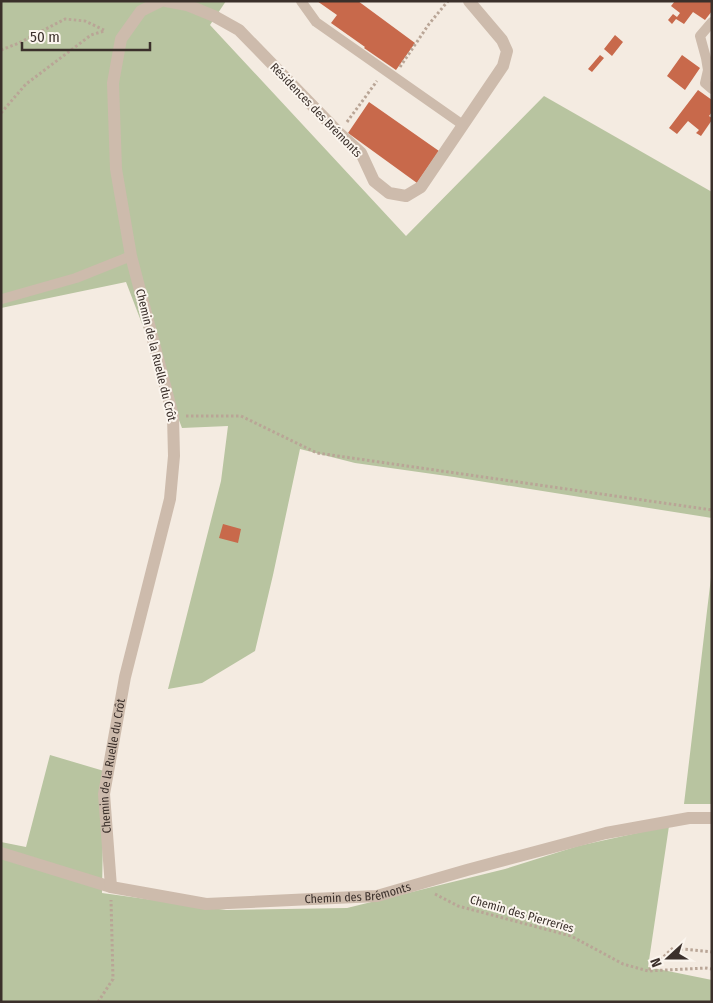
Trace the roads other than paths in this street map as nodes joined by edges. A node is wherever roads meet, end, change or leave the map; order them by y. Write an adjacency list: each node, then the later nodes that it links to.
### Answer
1 (161, 1): 8 (street, Chemin de la Ruelle du Crôt)
2 (166, 1): 7 (street, Résidences des Brémonts)
3 (302, 1): 7 (lane)
4 (468, 1): 7 (street, Résidences des Brémonts)
5 (712, 22): 6 (lane)
6 (712, 89)
7 (463, 125)
8 (132, 256): 9 (lane); 12 (street, Chemin de la Ruelle du Crôt)
9 (2, 298)
10 (712, 818): 12 (street, Chemin des Brémonts)
11 (1, 853): 12 (street, Chemin des Brémonts)
12 (111, 887)

